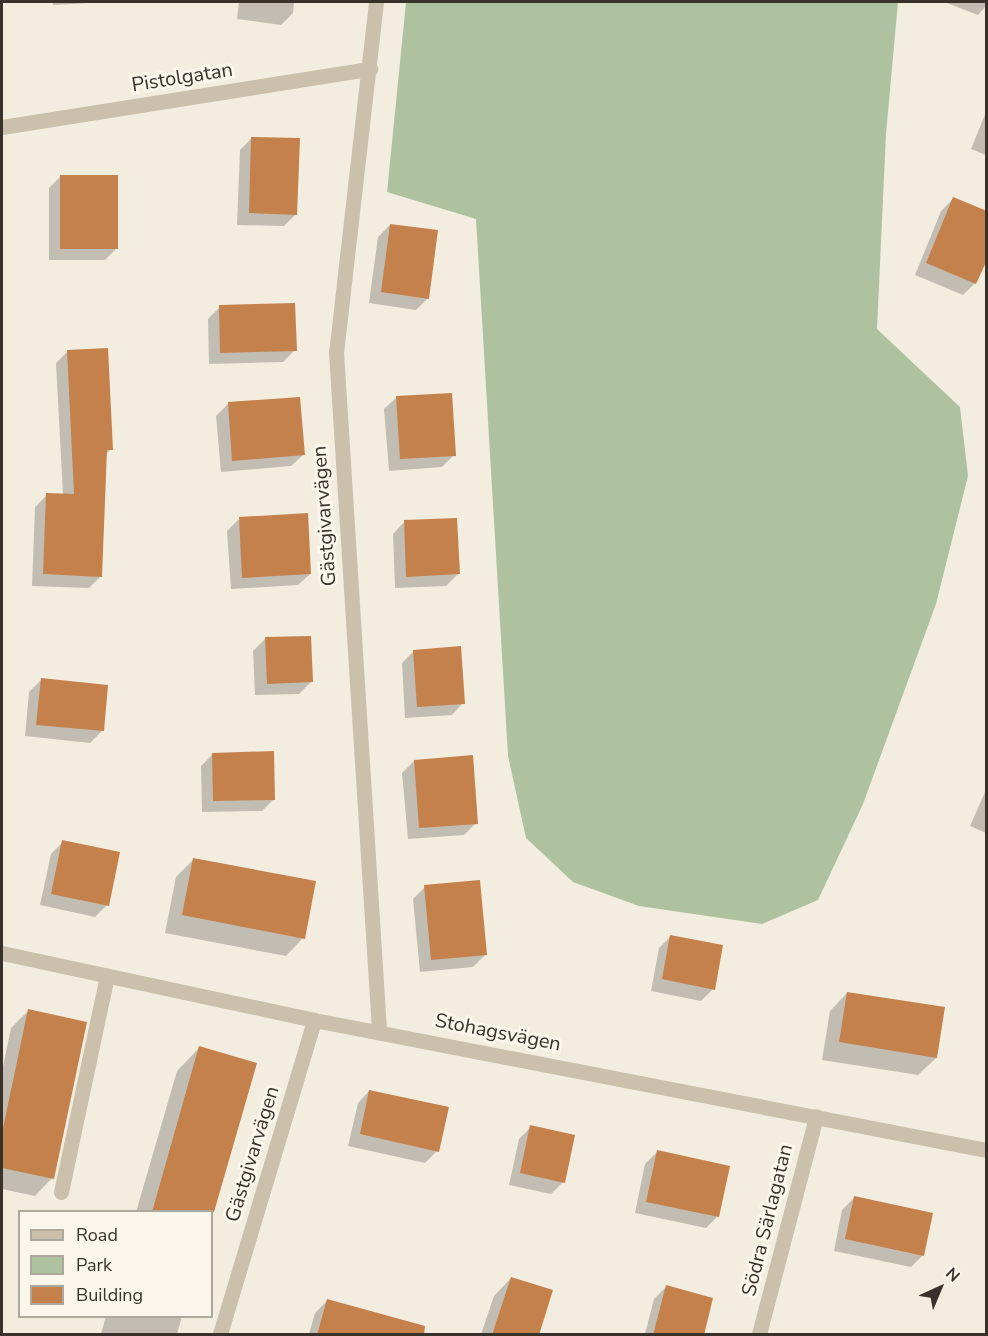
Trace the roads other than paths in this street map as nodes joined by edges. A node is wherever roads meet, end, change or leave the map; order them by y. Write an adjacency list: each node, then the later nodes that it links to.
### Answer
1 (376, 2): 2 (street, Gästgivarvägen)
2 (369, 69): 3 (street, Pistolgatan); 7 (street, Gästgivarvägen)
3 (2, 127)
4 (2, 953): 5 (street, Stohagsvägen)
5 (107, 976): 6 (street, Stohagsvägen); 10 (street)
6 (314, 1020): 7 (street, Stohagsvägen); 11 (street, Gästgivarvägen)
7 (379, 1030): 8 (street, Stohagsvägen)
8 (816, 1116): 9 (street, Stohagsvägen); 12 (street, Södra Särlagatan)
9 (987, 1150)
10 (61, 1192)
11 (220, 1335)
12 (759, 1335)

